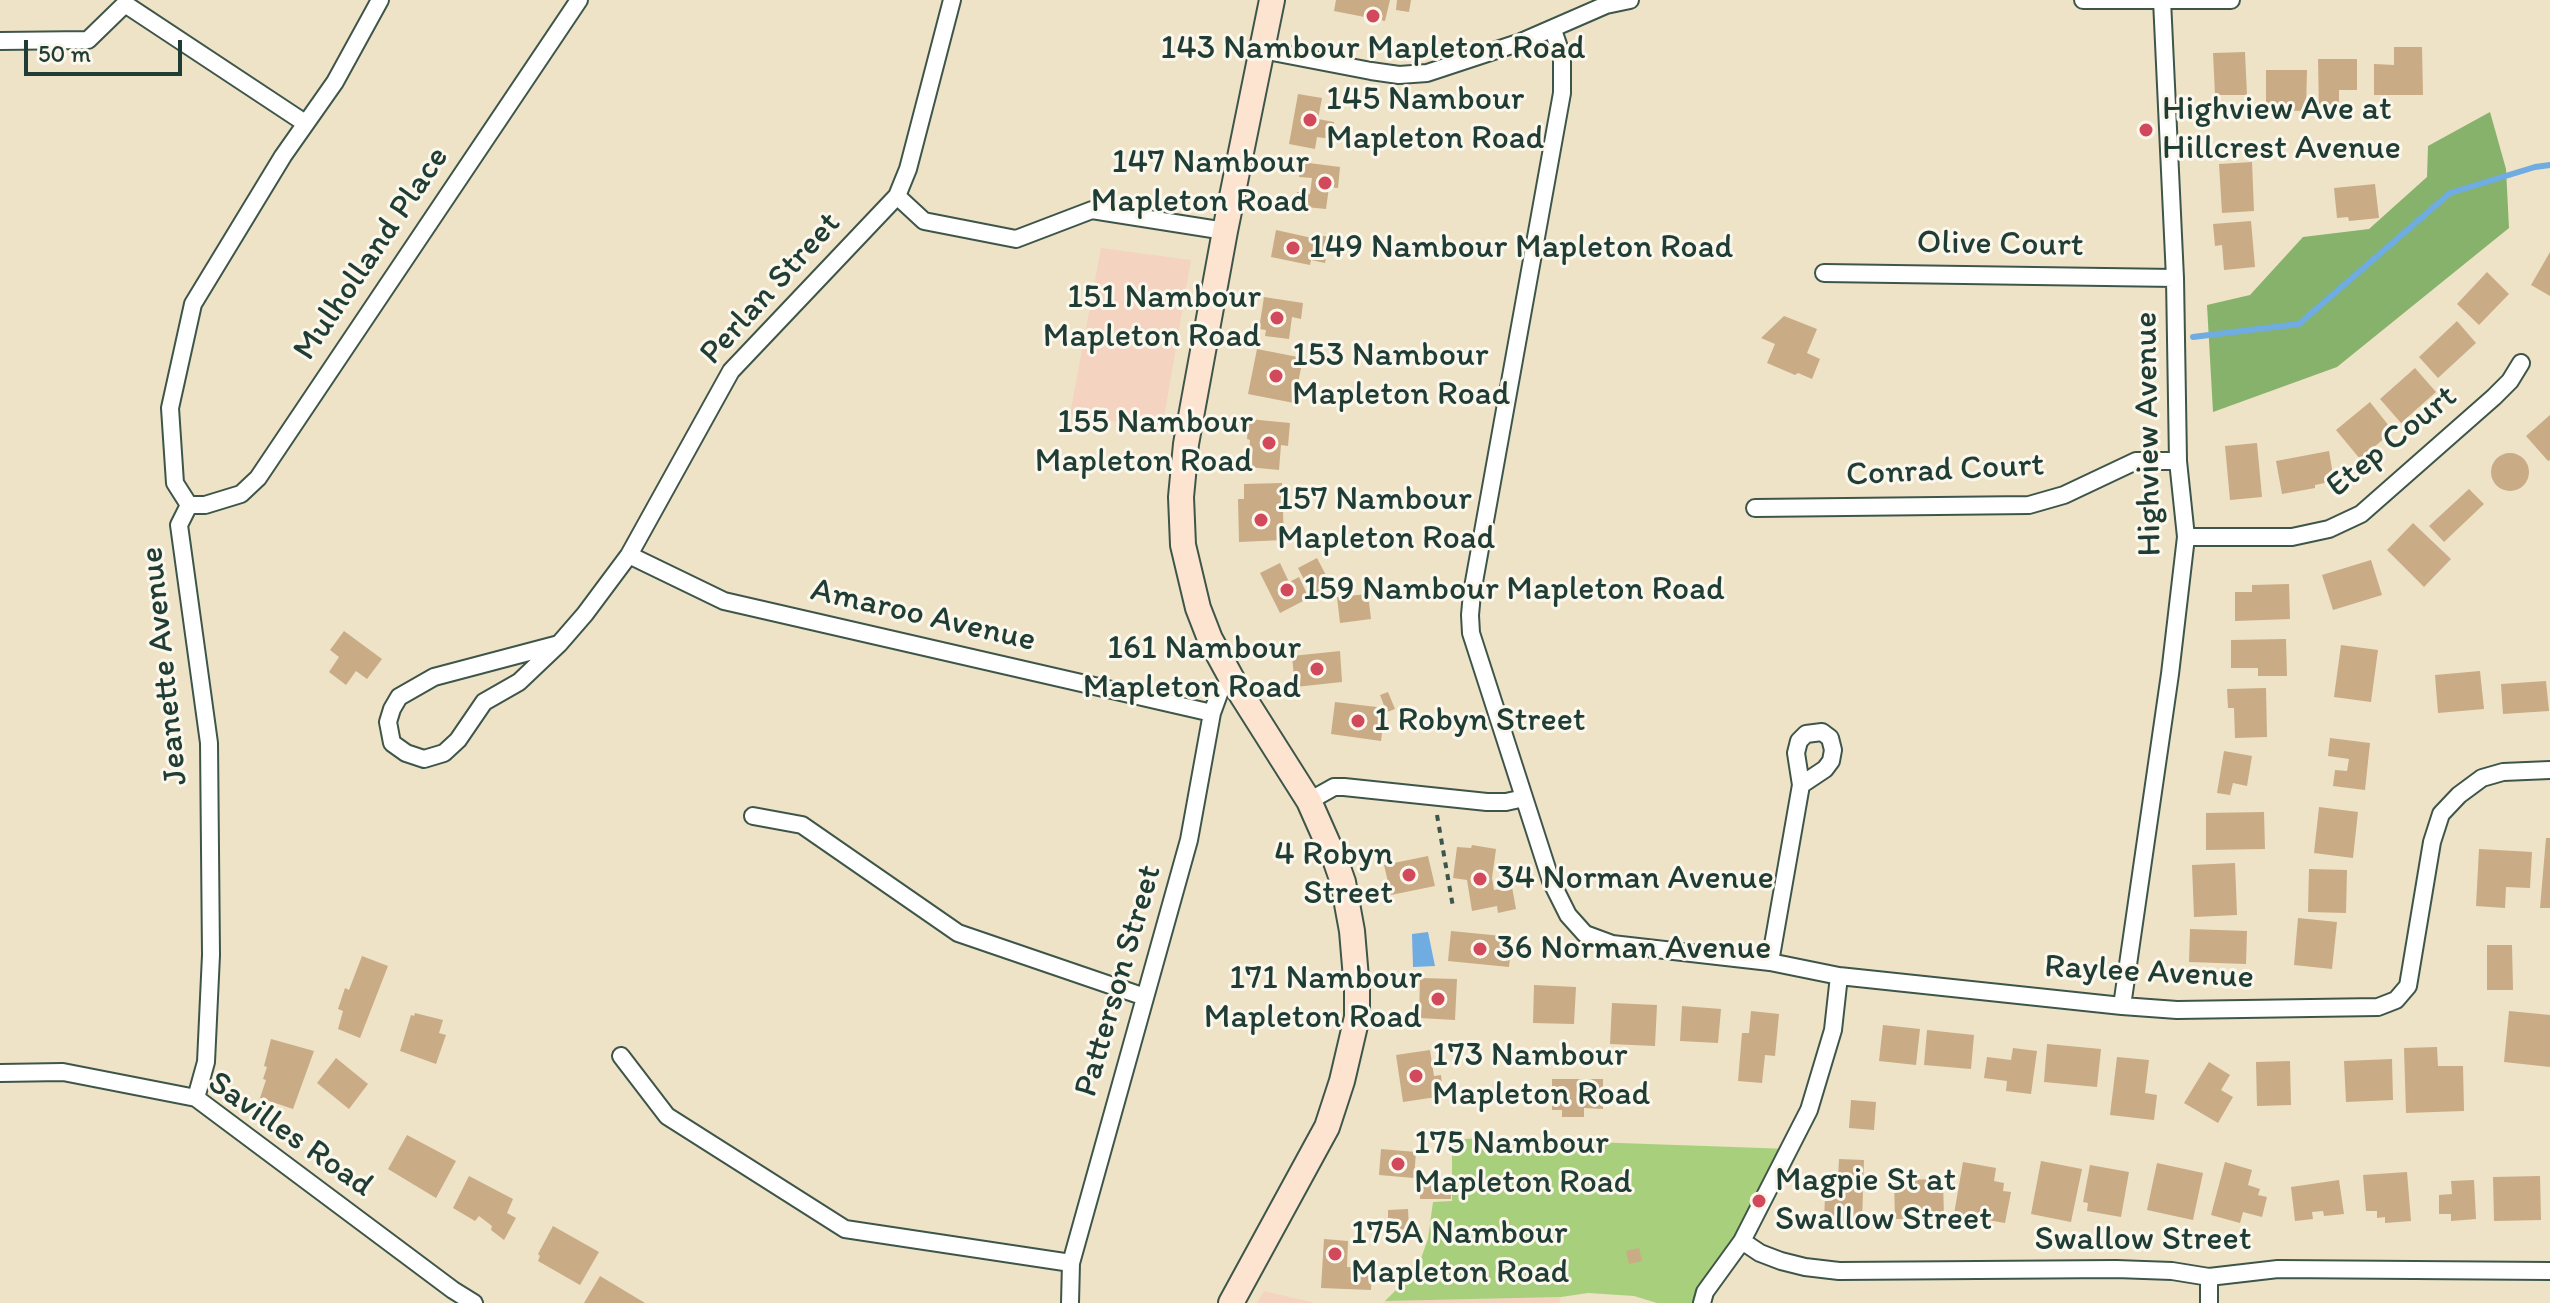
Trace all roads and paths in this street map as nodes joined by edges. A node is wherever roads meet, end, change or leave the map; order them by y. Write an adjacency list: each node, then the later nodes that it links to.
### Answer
1 (380, 0): 15 (street, Jeanette Avenue)
2 (579, 0): 22 (street, Mulholland Place)
3 (952, 0): 16 (street)
4 (1272, 0): 14 (main road)
5 (1585, 0): 11 (street)
6 (1630, 0): 11 (street)
7 (2083, 0): 8 (street)
8 (2162, 0): 9 (street); 19 (street, Highview Avenue)
9 (2231, 0)
10 (126, 2): 13 (street); 15 (street)
11 (1581, 17): 12 (street)
12 (1553, 30): 14 (street); 32 (street)
13 (0, 41)
14 (1262, 50): 17 (main road)
15 (305, 123): 22 (street, Jeanette Avenue)
16 (897, 196): 17 (street); 25 (street, Perlan Street)
17 (1225, 231): 27 (main road)
18 (1824, 273): 19 (street, Olive Court)
19 (2175, 278): 21 (street, Highview Avenue)
20 (2521, 363): 24 (street, Etep Court)
21 (2178, 461): 23 (street, Conrad Court); 24 (street, Highview Avenue)
22 (189, 505): 42 (street, Jeanette Avenue)
23 (1755, 508)
24 (2186, 537): 39 (street, Highview Avenue)
25 (629, 555): 26 (street, Perlan Street); 28 (street, Amaroo Avenue)
26 (559, 644): 26 (street, Perlan Street)
27 (1233, 681): 28 (street, Patterson Street); 33 (main road)
28 (1212, 713): 38 (street, Patterson Street)
29 (2550, 770): 39 (street, Raylee Avenue)
30 (1801, 785): 36 (street)
31 (1433, 796): 32 (street); 33 (street); 35 (path)
32 (1524, 798): 36 (street, Raylee Avenue)
33 (1309, 801): 49 (main road)
34 (753, 816): 38 (street)
35 (1453, 907)
36 (1770, 962): 37 (street, Raylee Avenue)
37 (1839, 976): 39 (street, Raylee Avenue); 43 (street)
38 (1145, 997): 44 (street, Patterson Street)
39 (2122, 1006)
40 (621, 1056): 44 (street)
41 (0, 1073): 42 (street, Savilles Road)
42 (196, 1098): 47 (street, Savilles Road)
43 (1742, 1241): 46 (street, Swallow Street); 50 (street)
44 (1071, 1263): 48 (street, Patterson Street)
45 (2550, 1271): 46 (street, Swallow Street)
46 (2209, 1277): 51 (street)
47 (474, 1303)
48 (1070, 1303)
49 (1231, 1303)
50 (1702, 1303)
51 (2209, 1303)

